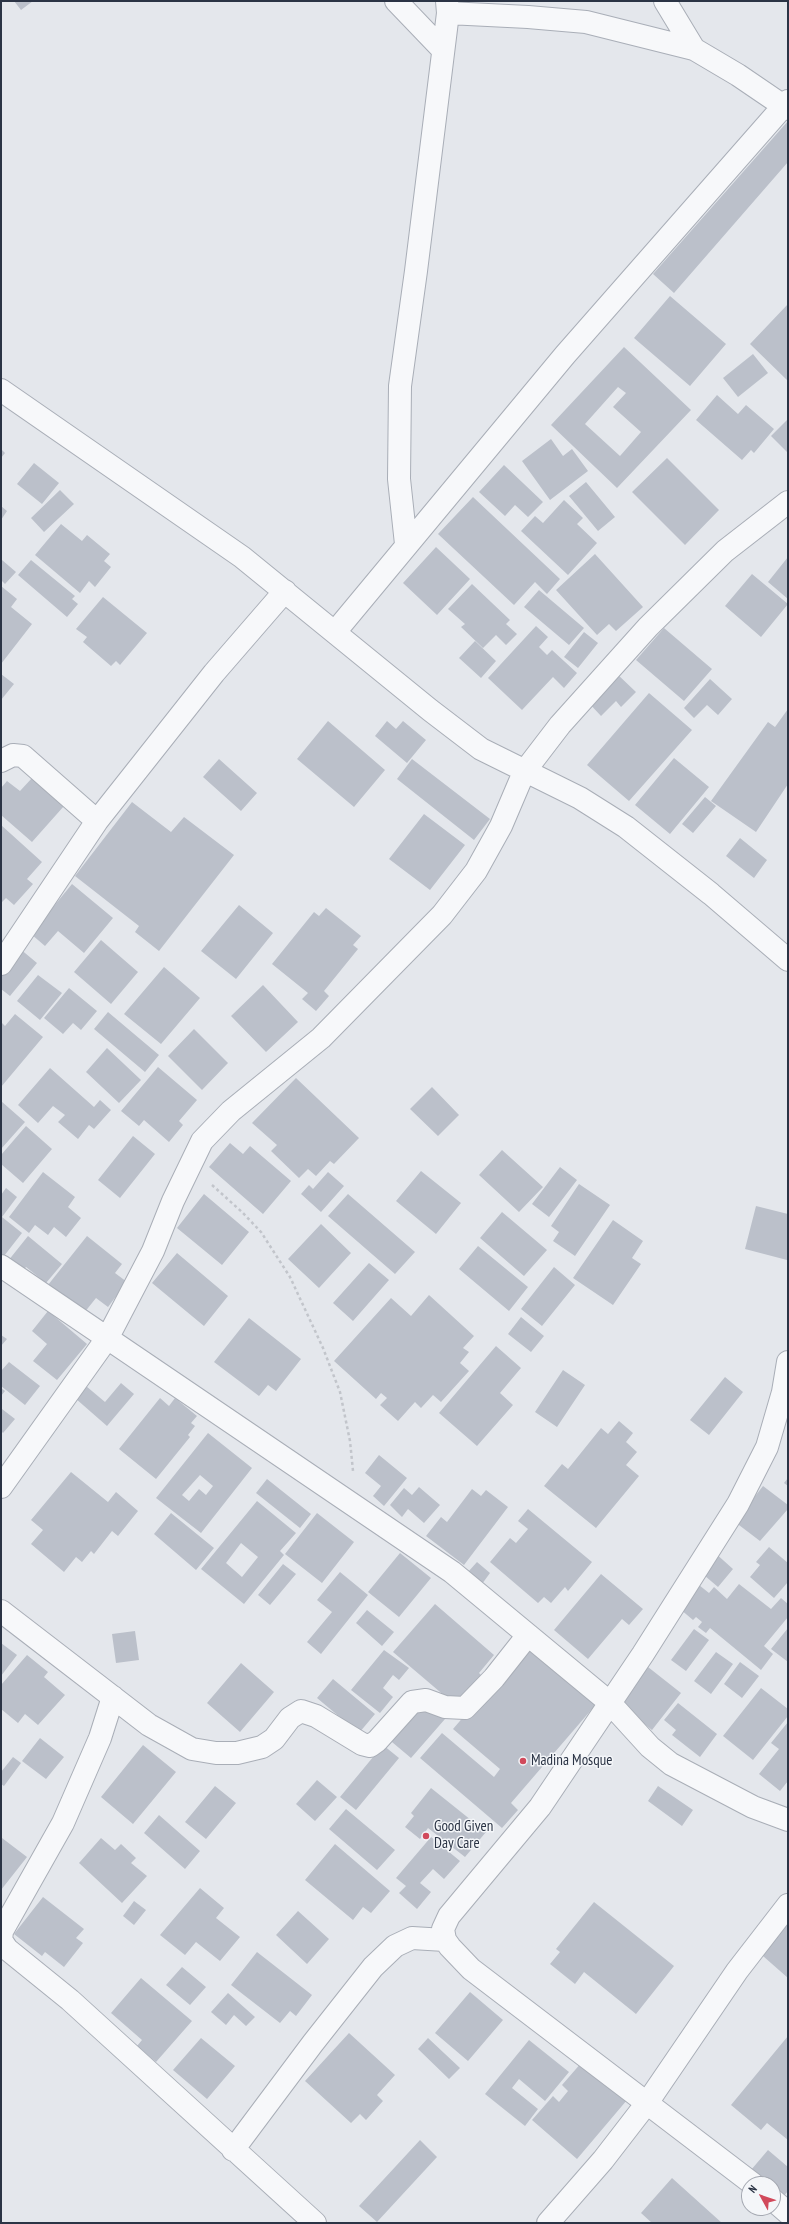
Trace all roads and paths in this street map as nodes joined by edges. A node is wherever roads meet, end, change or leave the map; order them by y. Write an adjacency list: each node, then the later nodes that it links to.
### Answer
1 (396, 1): 5 (street)
2 (665, 1): 4 (street)
3 (448, 7): 4 (street); 5 (street)
4 (694, 49): 6 (street)
5 (442, 50): 9 (street)
6 (786, 105): 9 (street)
7 (1, 390): 10 (street)
8 (788, 502): 13 (street)
9 (406, 544): 11 (street)
10 (285, 591): 11 (street); 14 (street)
11 (335, 632): 13 (street)
12 (1, 761): 14 (street)
13 (524, 772): 15 (street); 17 (street)
14 (98, 821): 16 (street)
15 (788, 960)
16 (1, 964)
17 (190, 1165): 19 (street); 22 (path)
18 (1, 1266): 19 (street)
19 (108, 1337): 21 (street); 22 (street)
20 (788, 1362): 26 (street)
21 (1, 1487)
22 (355, 1506): 24 (street)
23 (1, 1611): 25 (street)
24 (528, 1635): 25 (street); 26 (street)
25 (113, 1697): 31 (street)
26 (610, 1702): 27 (street); 29 (street)
27 (788, 1820)
28 (788, 1905): 30 (street)
29 (445, 1940): 30 (street); 31 (street)
30 (647, 2103): 32 (street); 34 (street)
31 (234, 2150): 33 (street)
32 (743, 2176)
33 (315, 2223)
34 (548, 2223)

